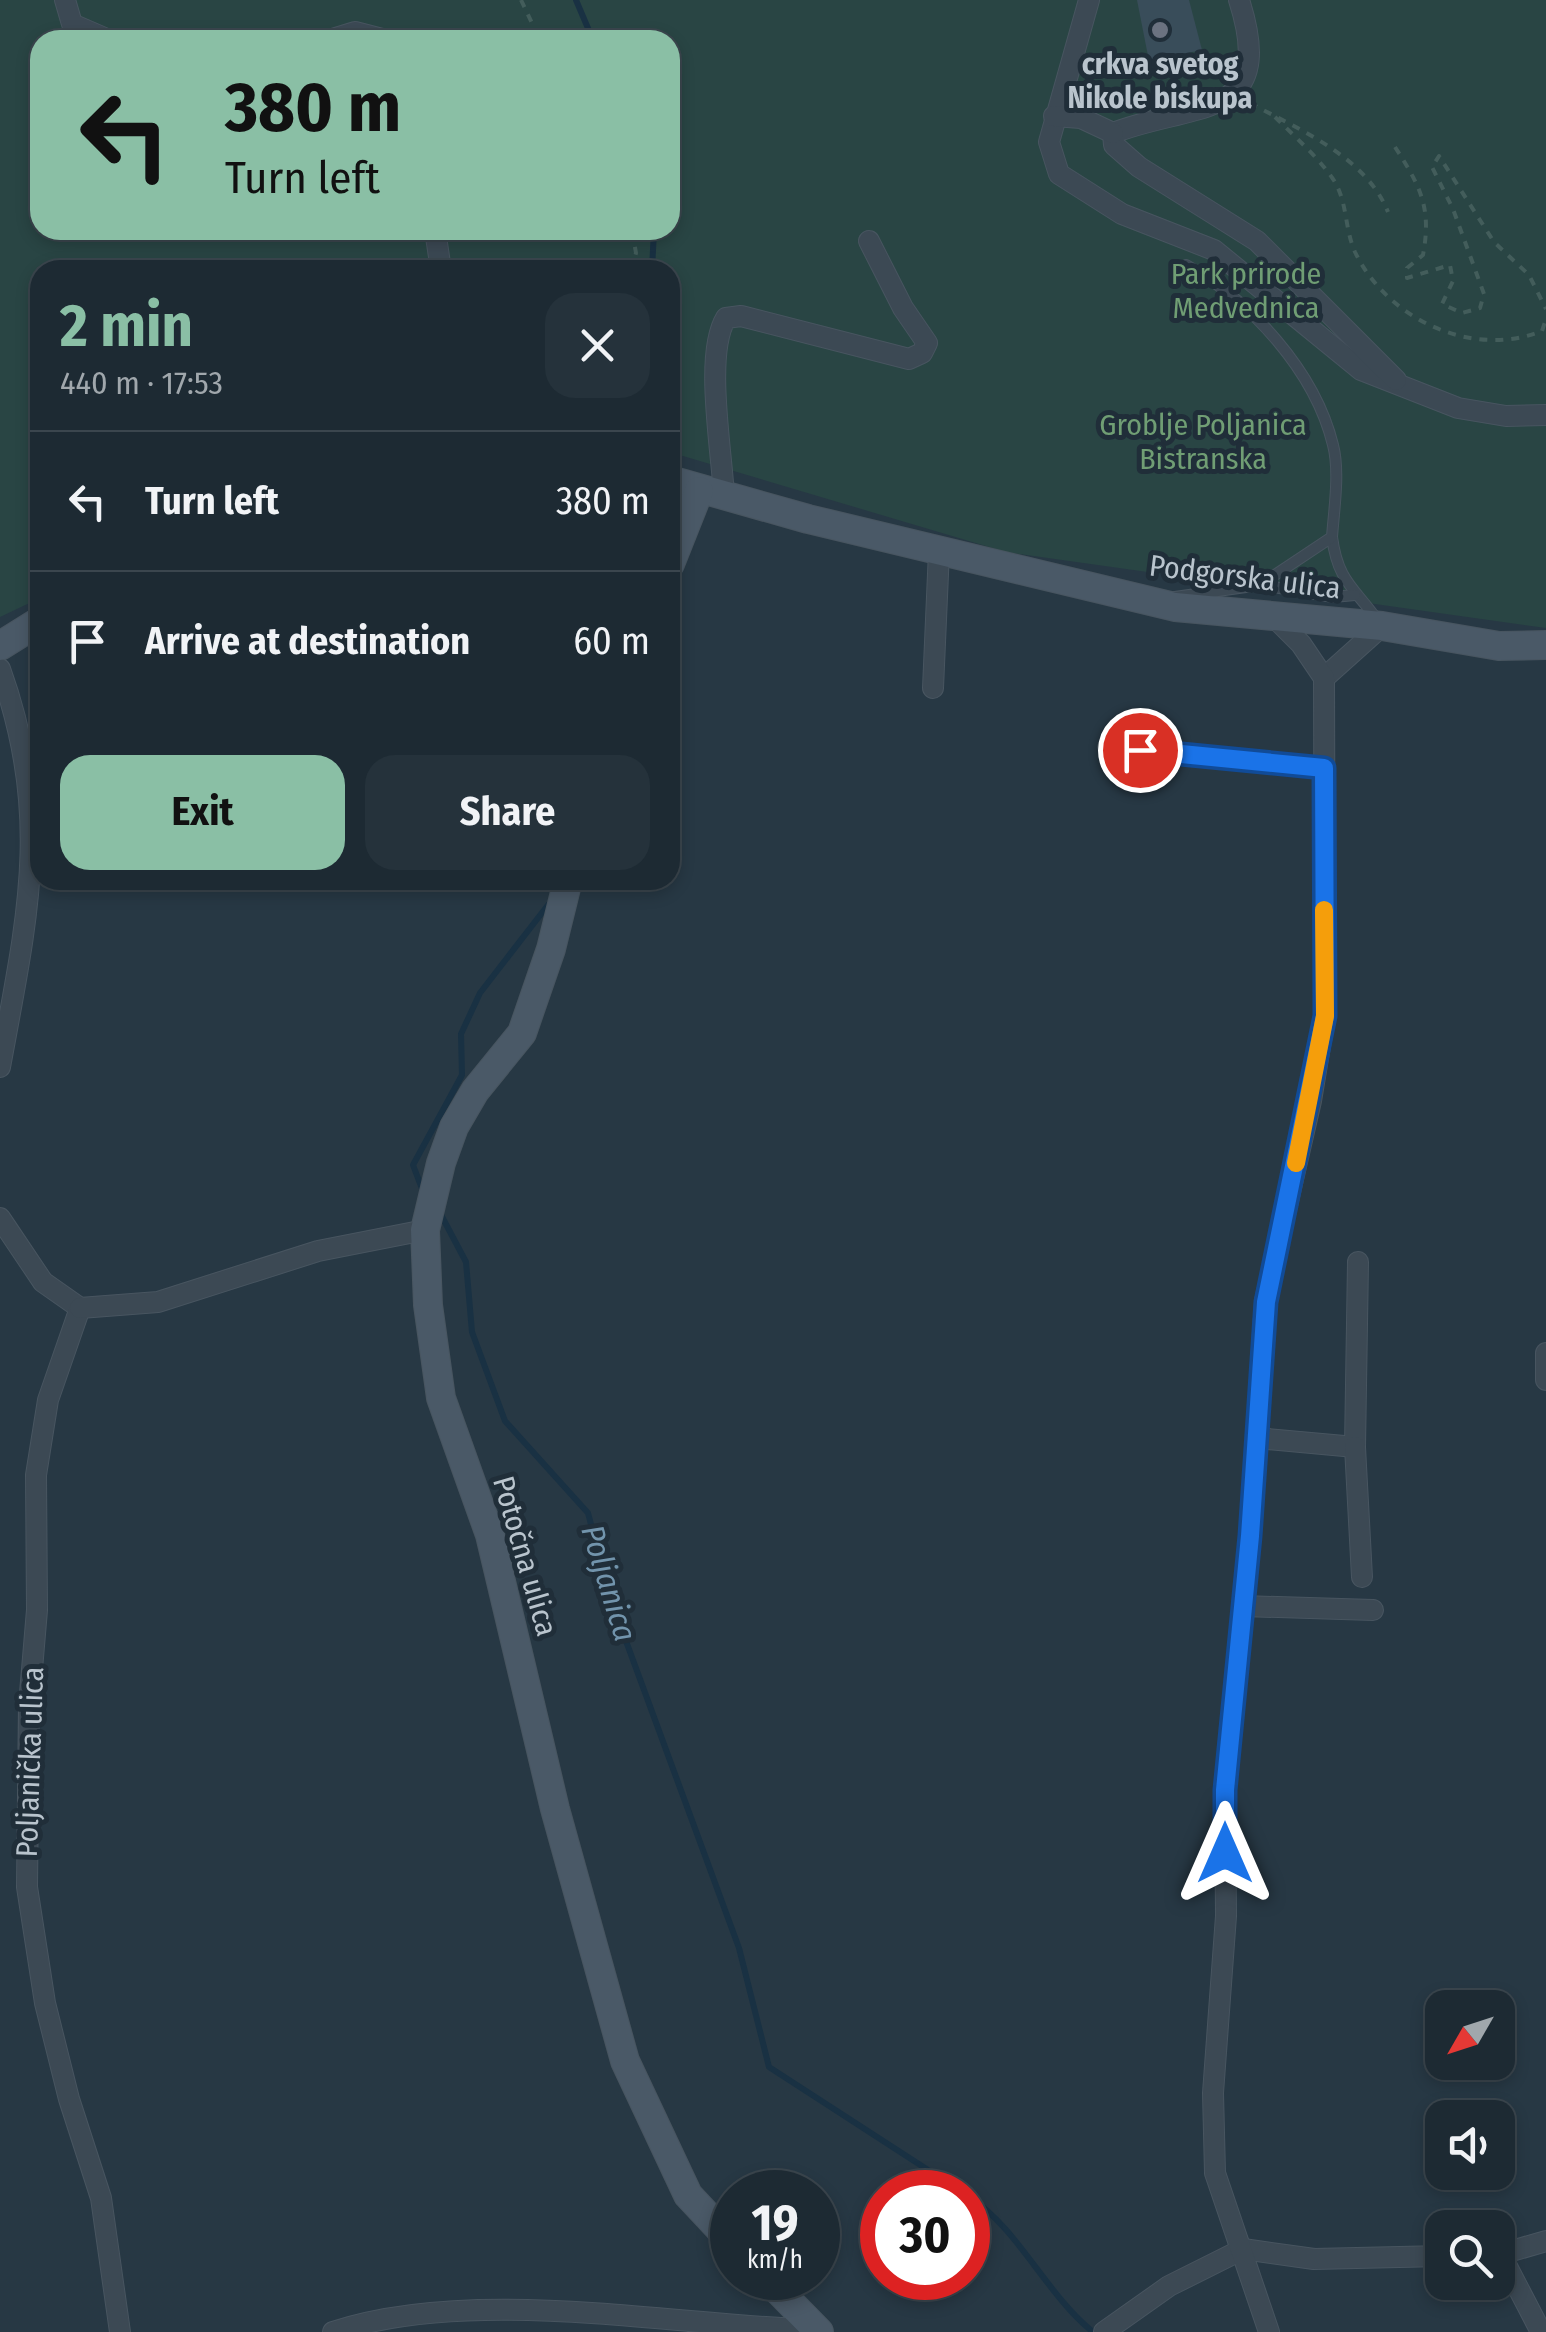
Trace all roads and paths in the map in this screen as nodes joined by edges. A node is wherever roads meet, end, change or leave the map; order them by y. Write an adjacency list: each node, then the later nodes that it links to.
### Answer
1 (65, 0): 5 (street)
2 (521, 0): 6 (path)
3 (1089, 0): 9 (street)
4 (1238, 0): 8 (street)
5 (86, 30)
6 (535, 30)
7 (1204, 52): 8 (path)
8 (1232, 94): 10 (path); 11 (street)
9 (1054, 116): 11 (street); 18 (street)
10 (1275, 117): 13 (path); 17 (path)
11 (1113, 132): 18 (street)
12 (1395, 147): 16 (path)
13 (1388, 212)
14 (870, 242): 21 (street)
15 (1186, 265): 22 (lane)
16 (1546, 309)
17 (1546, 319)
18 (1404, 388): 19 (street)
19 (1546, 415)
20 (680, 483): 21 (street, Podgorska ulica)
21 (711, 494): 23 (street); 24 (street, Podgorska ulica)
22 (1332, 537): 25 (lane); 26 (lane)
23 (680, 547)
24 (939, 551): 27 (street, Podgorska ulica); 35 (street)
25 (1260, 584): 26 (lane); 27 (lane)
26 (1355, 595): 29 (lane)
27 (1155, 602): 28 (street, Podgorska ulica)
28 (1270, 614): 29 (street, Podgorska ulica); 34 (street)
29 (1382, 626): 31 (street, Podgorska ulica); 34 (street)
30 (30, 627): 32 (street)
31 (1546, 645)
32 (0, 646)
33 (0, 669): 38 (street)
34 (1324, 678): 37 (street)
35 (933, 688)
36 (1102, 747): 37 (lane)
37 (1324, 768): 48 (street)
38 (30, 785)
39 (30, 880): 41 (street)
40 (566, 890): 42 (street, Potočna ulica)
41 (0, 1067)
42 (429, 1213): 45 (street); 53 (street, Potočna ulica)
43 (0, 1218): 45 (street)
44 (1358, 1262): 49 (street)
45 (80, 1308): 62 (street, Poljanička ulica)
46 (1546, 1354): 47 (street)
47 (1546, 1380)
48 (1257, 1438): 49 (street); 51 (street)
49 (1354, 1447): 50 (street)
50 (1362, 1578)
51 (1243, 1606): 52 (street); 55 (street)
52 (1373, 1610)
53 (710, 2218)
54 (1546, 2241): 56 (street)
55 (1243, 2249): 57 (street); 60 (street); 64 (street)
56 (1515, 2250)
57 (1425, 2256)
58 (1515, 2284): 65 (street)
59 (788, 2300): 61 (street)
60 (1108, 2329)
61 (818, 2331): 63 (street)
62 (120, 2332)
63 (334, 2332)
64 (1270, 2332)
65 (1542, 2332)

